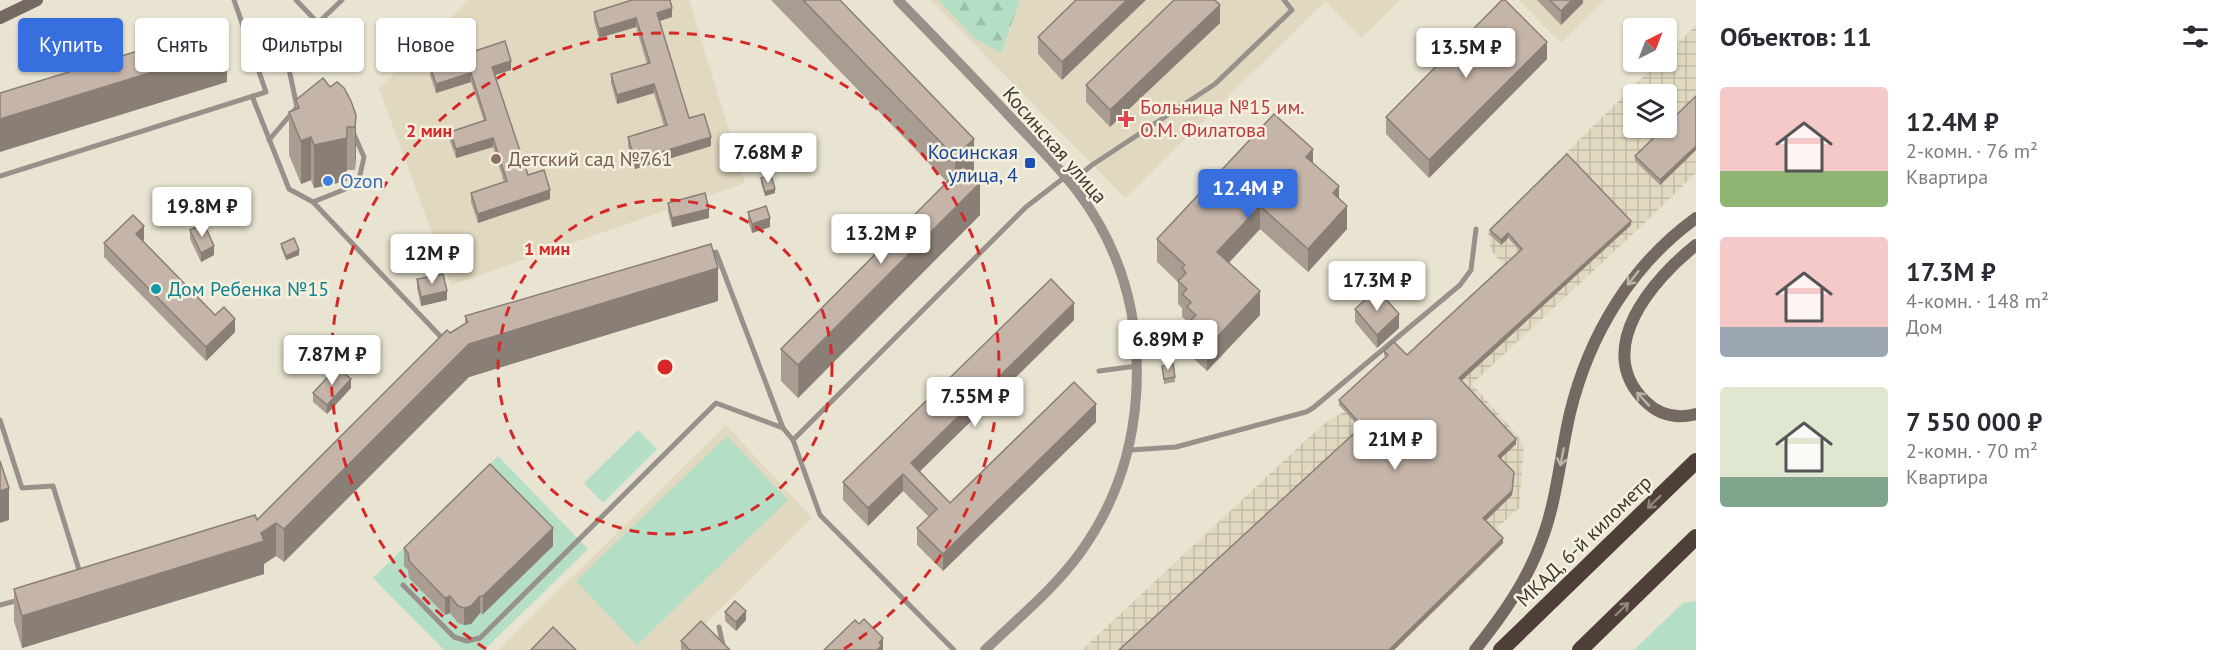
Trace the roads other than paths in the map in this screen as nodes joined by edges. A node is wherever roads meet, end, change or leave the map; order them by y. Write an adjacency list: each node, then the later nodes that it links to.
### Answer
1 (37, 0): 7 (main road)
2 (234, 0): 11 (lane)
3 (296, 0): 8 (lane)
4 (342, 0): 9 (lane)
5 (898, 0): 17 (street, Косинская улица)
6 (1284, 0): 17 (lane)
7 (0, 18)
8 (312, 18)
9 (324, 18)
10 (290, 72): 13 (lane)
11 (252, 96): 15 (lane); 16 (lane)
12 (308, 106): 13 (lane)
13 (297, 107): 15 (lane)
14 (350, 127): 18 (lane)
15 (269, 140): 18 (lane)
16 (0, 176)
17 (1067, 180): 26 (street, Косинская улица); 31 (lane)
18 (313, 202): 24 (lane)
19 (1696, 218): 43 (main road, one-way to 43)
20 (1476, 229): 32 (lane)
21 (1692, 248): 28 (main road, one-way to 21)
22 (705, 256): 30 (lane)
23 (453, 334): 24 (lane)
24 (442, 338): 25 (lane)
25 (434, 346)
26 (1137, 366): 27 (lane); 32 (street, Косинская улица)
27 (1099, 371)
28 (1696, 414)
29 (0, 420): 35 (lane)
30 (783, 428): 31 (lane); 36 (lane)
31 (793, 440): 41 (lane)
32 (1130, 450): 42 (street, Косинская улица)
33 (1696, 461): 44 (highway, МКАД, 6-й километр, one-way to 44)
34 (1696, 537): 45 (highway, one-way to 34)
35 (83, 581)
36 (402, 585)
37 (31, 596): 38 (lane)
38 (0, 605)
39 (719, 627): 40 (lane)
40 (724, 650)
41 (954, 650)
42 (985, 650)
43 (1475, 650)
44 (1502, 650)
45 (1580, 650)

